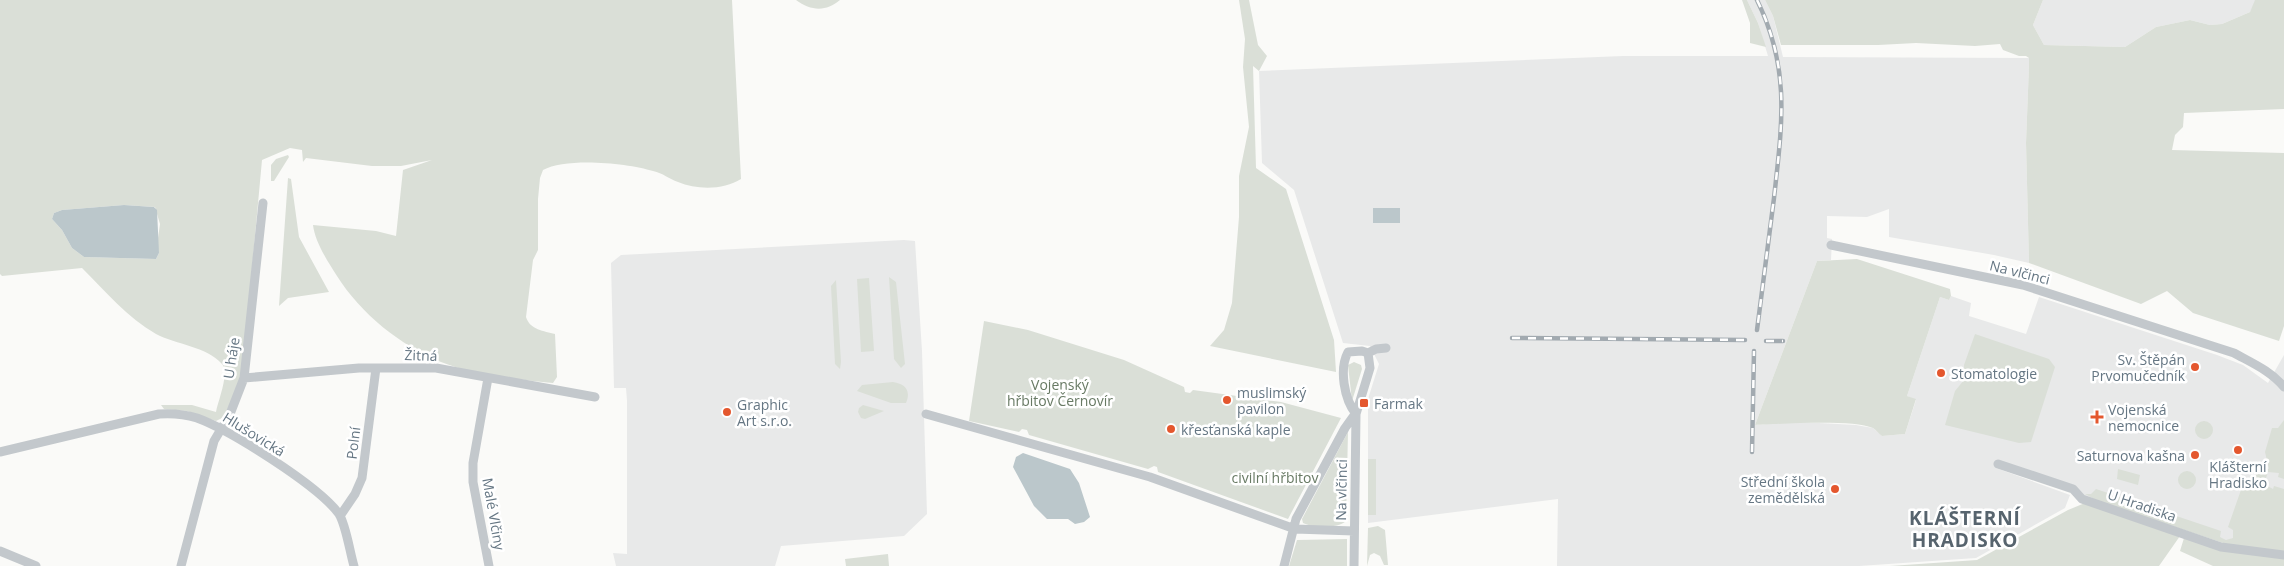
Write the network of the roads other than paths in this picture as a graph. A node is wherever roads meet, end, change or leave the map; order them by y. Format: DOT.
graph roads {
  1 [pos="263,203"];
  2 [pos="1831,245"];
  3 [pos="1386,348"];
  4 [pos="1368,353"];
  5 [pos="376,368"];
  6 [pos="244,378"];
  7 [pos="488,378"];
  8 [pos="2284,387"];
  9 [pos="595,397"];
  10 [pos="926,414"];
  11 [pos="1356,414"];
  12 [pos="220,428"];
  13 [pos="0,452"];
  14 [pos="1998,464"];
  15 [pos="340,516"];
  16 [pos="1295,529"];
  17 [pos="1354,531"];
  18 [pos="0,551"];
  19 [pos="2284,555"];
  20 [pos="36,566"];
  21 [pos="181,566"];
  22 [pos="354,566"];
  23 [pos="489,566"];
  24 [pos="1284,566"];
  25 [pos="1354,566"];
  1 -- 6 [label="street, U háje"];
  2 -- 8 [label="street, Na vlčinci"];
  3 -- 4 [label="street"];
  4 -- 11 [label="street, Na vlčinci"];
  4 -- 11 [label="street, Na vlčinci"];
  5 -- 6 [label="street, Žitná"];
  5 -- 7 [label="street, Žitná"];
  5 -- 15 [label="street, Polní"];
  6 -- 12 [label="street, U háje"];
  7 -- 9 [label="street, Žitná"];
  7 -- 23 [label="street, Malé Vlčiny"];
  10 -- 16 [label="street"];
  11 -- 16 [label="street"];
  11 -- 17 [label="street, Na vlčinci"];
  12 -- 13 [label="street, Hlušovická"];
  12 -- 15 [label="street, Hlušovická"];
  12 -- 21 [label="street, U háje"];
  14 -- 19 [label="street, U Hradiska"];
  15 -- 22 [label="street, Hlušovická"];
  16 -- 17 [label="street"];
  16 -- 24 [label="street"];
  17 -- 25 [label="street, Na vlčinci"];
  18 -- 20 [label="street"];
}
